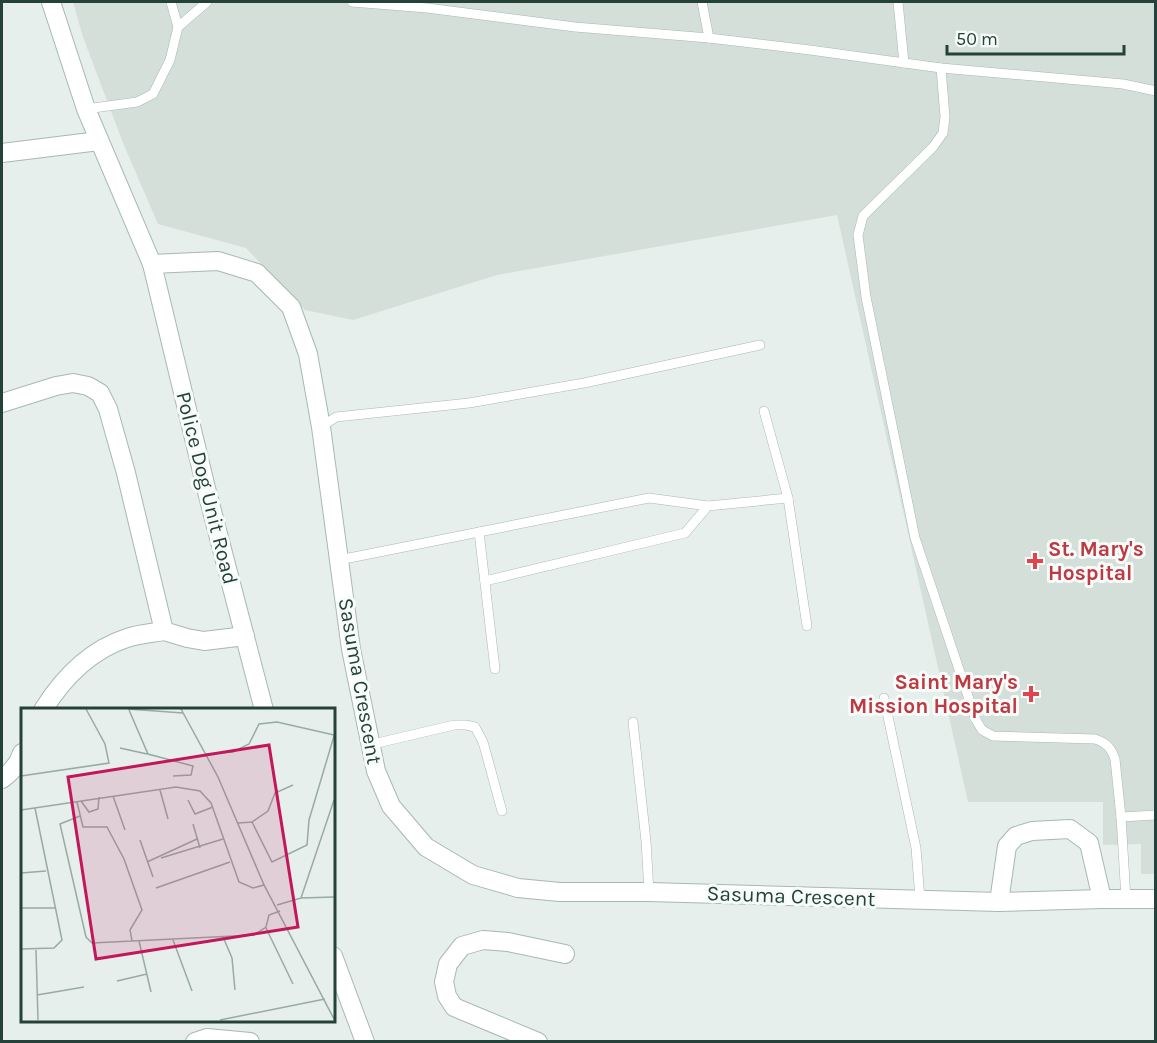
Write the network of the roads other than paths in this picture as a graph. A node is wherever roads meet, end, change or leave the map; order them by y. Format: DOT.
graph roads {
  1 [pos="51,2"];
  2 [pos="171,2"];
  3 [pos="207,2"];
  4 [pos="352,2"];
  5 [pos="702,2"];
  6 [pos="898,2"];
  7 [pos="426,5"];
  8 [pos="178,27"];
  9 [pos="709,38"];
  10 [pos="904,63"];
  11 [pos="941,68"];
  12 [pos="1155,91"];
  13 [pos="86,109"];
  14 [pos="99,141"];
  15 [pos="2,153"];
  16 [pos="152,264"];
  17 [pos="760,345"];
  18 [pos="2,403"];
  19 [pos="764,411"];
  20 [pos="321,427"];
  21 [pos="788,498"];
  22 [pos="708,506"];
  23 [pos="479,532"];
  24 [pos="339,560"];
  25 [pos="485,581"];
  26 [pos="807,626"];
  27 [pos="164,631"];
  28 [pos="244,636"];
  29 [pos="495,669"];
  30 [pos="884,698"];
  31 [pos="44,708"];
  32 [pos="263,708"];
  33 [pos="633,722"];
  34 [pos="369,745"];
  35 [pos="21,756"];
  36 [pos="2,778"];
  37 [pos="502,812"];
  38 [pos="1155,815"];
  39 [pos="1121,817"];
  40 [pos="649,892"];
  41 [pos="1102,899"];
  42 [pos="1126,899"];
  43 [pos="1155,899"];
  44 [pos="920,900"];
  45 [pos="999,902"];
  46 [pos="565,954"];
  47 [pos="334,959"];
  48 [pos="195,1041"];
  49 [pos="250,1041"];
  50 [pos="365,1041"];
  51 [pos="538,1041"];
  1 -- 13 [label="street"];
  2 -- 8 [label="lane"];
  3 -- 8 [label="lane"];
  4 -- 7 [label="lane"];
  5 -- 9 [label="lane"];
  6 -- 10 [label="lane"];
  7 -- 9 [label="lane"];
  8 -- 13 [label="lane"];
  9 -- 10 [label="lane"];
  10 -- 11 [label="lane"];
  11 -- 12 [label="lane"];
  11 -- 39 [label="lane"];
  13 -- 14 [label="street"];
  14 -- 15 [label="street"];
  14 -- 16 [label="street"];
  16 -- 20 [label="street, Sasuma Crescent"];
  16 -- 28 [label="street, Police Dog Unit Road"];
  17 -- 20 [label="lane"];
  18 -- 27 [label="street"];
  19 -- 21 [label="lane"];
  20 -- 24 [label="street, Sasuma Crescent"];
  21 -- 22 [label="lane"];
  21 -- 26 [label="lane"];
  22 -- 23 [label="lane"];
  22 -- 25 [label="lane"];
  23 -- 24 [label="lane"];
  23 -- 25 [label="lane"];
  24 -- 34 [label="street, Sasuma Crescent"];
  25 -- 29 [label="lane"];
  27 -- 28 [label="street"];
  27 -- 31 [label="street"];
  28 -- 32 [label="street, Police Dog Unit Road"];
  30 -- 44 [label="lane"];
  33 -- 40 [label="lane"];
  34 -- 37 [label="lane"];
  34 -- 40 [label="street, Sasuma Crescent"];
  35 -- 36 [label="street"];
  38 -- 39 [label="lane"];
  39 -- 42 [label="lane"];
  40 -- 44 [label="street, Sasuma Crescent"];
  41 -- 42 [label="street, Sasuma Crescent"];
  41 -- 45 [label="street, Sasuma Crescent"];
  41 -- 45 [label="street"];
  42 -- 43 [label="street, Sasuma Crescent"];
  44 -- 45 [label="street, Sasuma Crescent"];
  46 -- 51 [label="street"];
  47 -- 50 [label="street"];
  48 -- 49 [label="street"];
}
